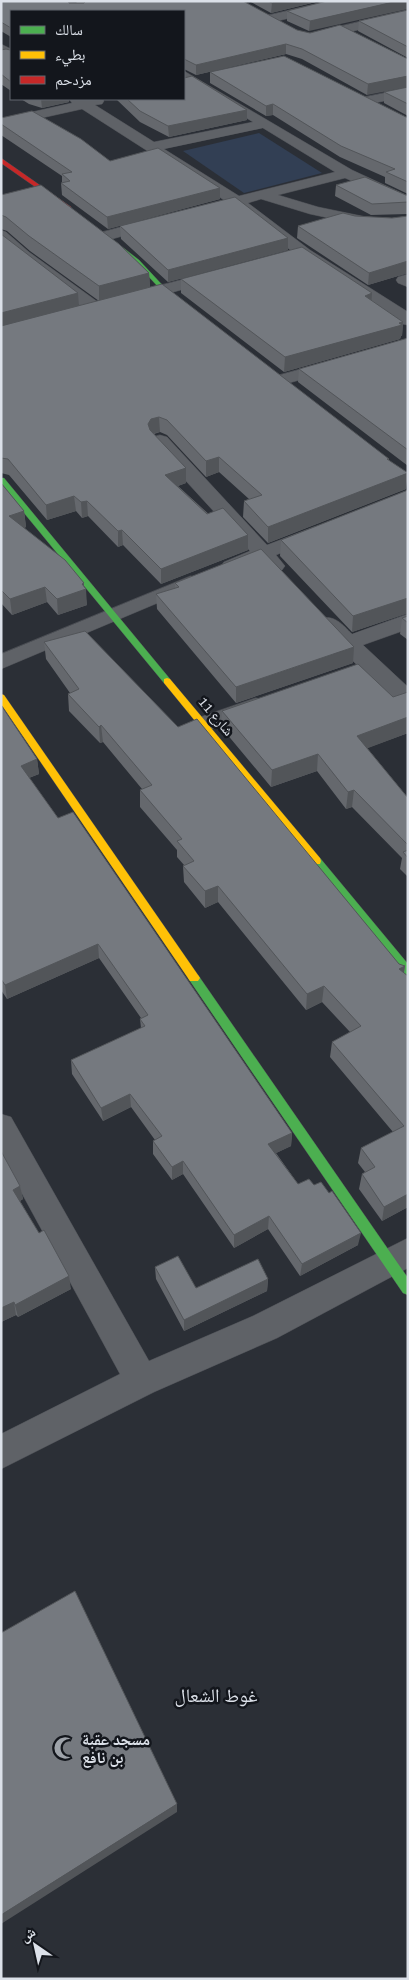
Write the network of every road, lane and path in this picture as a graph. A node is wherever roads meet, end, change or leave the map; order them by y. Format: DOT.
graph roads {
  1 [pos="346,1"];
  2 [pos="408,14"];
  3 [pos="285,27"];
  4 [pos="343,30"];
  5 [pos="301,35"];
  6 [pos="359,38"];
  7 [pos="212,77"];
  8 [pos="187,80"];
  9 [pos="408,92"];
  10 [pos="94,100"];
  11 [pos="80,101"];
  12 [pos="382,111"];
  13 [pos="1,123"];
  14 [pos="264,124"];
  15 [pos="152,147"];
  16 [pos="1,160"];
  17 [pos="347,173"];
  18 [pos="263,195"];
  19 [pos="237,201"];
  20 [pos="408,202"];
  21 [pos="209,209"];
  22 [pos="77,215"];
  23 [pos="171,219"];
  24 [pos="382,224"];
  25 [pos="101,233"];
  26 [pos="1,235"];
  27 [pos="304,253"];
  28 [pos="285,258"];
  29 [pos="230,272"];
  30 [pos="164,290"];
  31 [pos="96,308"];
  32 [pos="77,314"];
  33 [pos="196,314"];
  34 [pos="408,320"];
  35 [pos="408,344"];
  36 [pos="282,380"];
  37 [pos="159,440"];
  38 [pos="1,480"];
  39 [pos="335,525"];
  40 [pos="263,554"];
  41 [pos="289,581"];
  42 [pos="315,609"];
  43 [pos="112,614"];
  44 [pos="408,622"];
  45 [pos="347,643"];
  46 [pos="1,662"];
  47 [pos="1,697"];
  48 [pos="278,698"];
  49 [pos="408,700"];
  50 [pos="202,724"];
  51 [pos="408,972"];
  52 [pos="1,1126"];
  53 [pos="399,1257"];
  54 [pos="408,1289"];
  55 [pos="142,1381"];
  56 [pos="1,1452"];
  1 -- 3 [label="street"];
  2 -- 4 [label="street"];
  4 -- 5 [label="street"];
  4 -- 6 [label="street"];
  7 -- 8 [label="street"];
  8 -- 14 [label="street"];
  9 -- 12 [label="street"];
  10 -- 11 [label="street"];
  11 -- 13 [label="street"];
  11 -- 15 [label="street"];
  14 -- 15 [label="street"];
  14 -- 17 [label="street"];
  15 -- 19 [label="street"];
  16 -- 22 [label="street"];
  17 -- 18 [label="street"];
  17 -- 20 [label="street"];
  18 -- 19 [label="street"];
  18 -- 24 [label="street"];
  19 -- 21 [label="street"];
  19 -- 27 [label="street"];
  23 -- 25 [label="street"];
  25 -- 30 [label="street"];
  26 -- 31 [label="street"];
  27 -- 28 [label="street"];
  27 -- 34 [label="street"];
  29 -- 30 [label="street"];
  30 -- 31 [label="street"];
  30 -- 33 [label="street"];
  31 -- 32 [label="street"];
  35 -- 36 [label="street"];
  37 -- 40 [label="street"];
  38 -- 43 [label="street, شارع 11"];
  39 -- 40 [label="street"];
  40 -- 41 [label="street"];
  40 -- 43 [label="street"];
  42 -- 45 [label="street"];
  43 -- 46 [label="street"];
  43 -- 50 [label="street, شارع 11"];
  44 -- 45 [label="street"];
  45 -- 49 [label="street"];
  47 -- 53 [label="street"];
  48 -- 50 [label="street"];
  50 -- 51 [label="street, شارع 11"];
  52 -- 55 [label="street"];
  53 -- 54 [label="street"];
  53 -- 55 [label="street"];
  55 -- 56 [label="street"];
}
